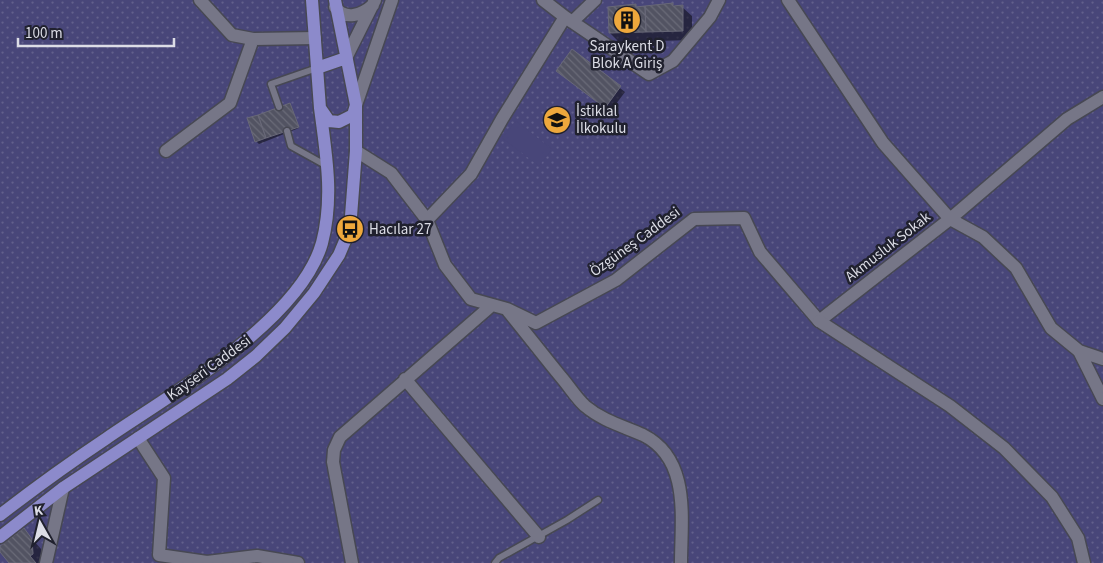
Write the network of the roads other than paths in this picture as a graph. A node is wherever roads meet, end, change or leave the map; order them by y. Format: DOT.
graph roads {
  1 [pos="200,0"];
  2 [pos="312,0"];
  3 [pos="392,0"];
  4 [pos="543,0"];
  5 [pos="595,0"];
  6 [pos="719,0"];
  7 [pos="788,0"];
  8 [pos="375,2"];
  9 [pos="335,3"];
  10 [pos="569,19"];
  11 [pos="315,38"];
  12 [pos="252,39"];
  13 [pos="346,58"];
  14 [pos="317,68"];
  15 [pos="1103,97"];
  16 [pos="356,102"];
  17 [pos="319,106"];
  18 [pos="279,107"];
  19 [pos="287,131"];
  20 [pos="166,151"];
  21 [pos="356,151"];
  22 [pos="328,167"];
  23 [pos="950,219"];
  24 [pos="427,220"];
  25 [pos="492,305"];
  26 [pos="507,309"];
  27 [pos="819,321"];
  28 [pos="1079,351"];
  29 [pos="1103,359"];
  30 [pos="405,380"];
  31 [pos="1103,399"];
  32 [pos="138,438"];
  33 [pos="63,488"];
  34 [pos="598,500"];
  35 [pos="0,515"];
  36 [pos="0,537"];
  37 [pos="539,537"];
  38 [pos="46,563"];
  39 [pos="298,563"];
  40 [pos="352,563"];
  41 [pos="494,563"];
  42 [pos="681,563"];
  43 [pos="1084,563"];
  1 -- 12 [label="street"];
  2 -- 11 [label="main road, Kayseri Caddesi"];
  3 -- 16 [label="street"];
  4 -- 10 [label="street"];
  5 -- 10 [label="street"];
  6 -- 10 [label="street"];
  7 -- 23 [label="street"];
  8 -- 9 [label="street"];
  8 -- 13 [label="street"];
  9 -- 13 [label="main road, Kayseri Caddesi"];
  10 -- 24 [label="street"];
  11 -- 12 [label="street"];
  11 -- 14 [label="main road, Kayseri Caddesi"];
  12 -- 20 [label="street"];
  13 -- 14 [label="main road"];
  13 -- 16 [label="main road, Kayseri Caddesi"];
  14 -- 17 [label="main road, Kayseri Caddesi"];
  14 -- 18 [label="lane"];
  15 -- 23 [label="street"];
  16 -- 17 [label="main road"];
  16 -- 21 [label="main road, Kayseri Caddesi"];
  17 -- 22 [label="main road, Kayseri Caddesi"];
  19 -- 22 [label="lane"];
  21 -- 24 [label="street, Özgüneş Caddesi"];
  21 -- 32 [label="main road, Kayseri Caddesi"];
  22 -- 35 [label="main road, Kayseri Caddesi"];
  23 -- 27 [label="street, Akmusluk Sokak"];
  23 -- 28 [label="street, Akmusluk Sokak"];
  24 -- 25 [label="street, Özgüneş Caddesi"];
  25 -- 26 [label="street, Özgüneş Caddesi"];
  25 -- 30 [label="street"];
  26 -- 27 [label="street, Özgüneş Caddesi"];
  26 -- 42 [label="street"];
  27 -- 43 [label="street"];
  28 -- 29 [label="street, Akmusluk Sokak"];
  28 -- 31 [label="street"];
  30 -- 37 [label="street"];
  30 -- 40 [label="street"];
  32 -- 33 [label="main road, Kayseri Caddesi"];
  32 -- 39 [label="street"];
  33 -- 36 [label="main road, Kayseri Caddesi"];
  33 -- 38 [label="street"];
  34 -- 37 [label="lane"];
  37 -- 41 [label="lane"];
}
